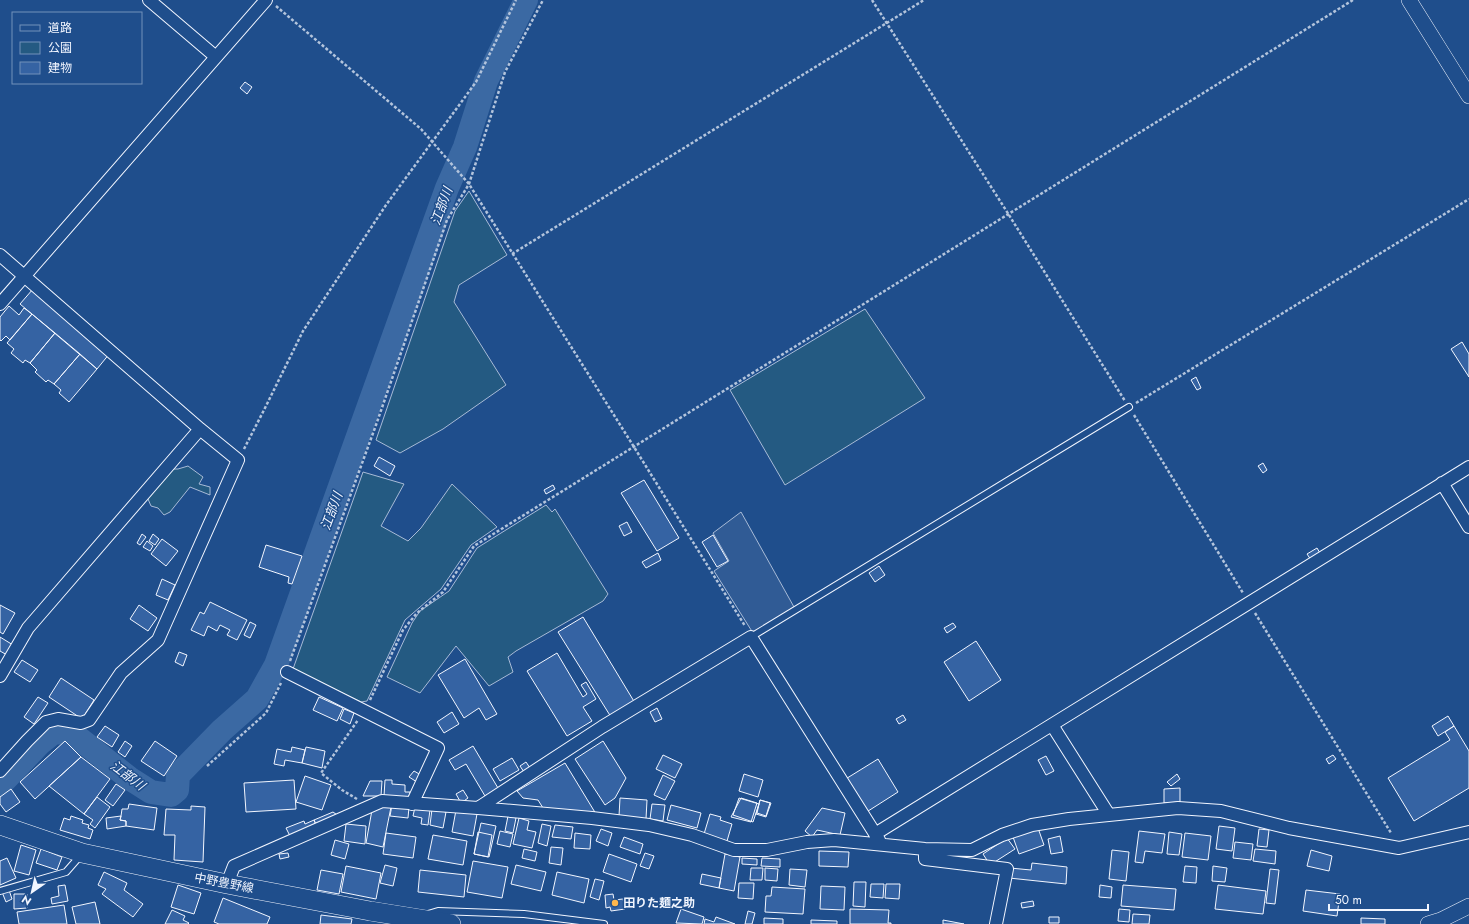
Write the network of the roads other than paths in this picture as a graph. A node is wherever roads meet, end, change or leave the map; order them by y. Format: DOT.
graph roads {
  1 [pos="149,0"];
  2 [pos="1409,0"];
  3 [pos="271,3"];
  4 [pos="216,57"];
  5 [pos="1469,96"];
  6 [pos="0,255"];
  7 [pos="25,277"];
  8 [pos="0,304"];
  9 [pos="1129,407"];
  10 [pos="200,429"];
  11 [pos="1469,467"];
  12 [pos="1442,483"];
  13 [pos="1469,527"];
  14 [pos="751,637"];
  15 [pos="287,672"];
  16 [pos="0,676"];
  17 [pos="1052,725"];
  18 [pos="0,771"];
  19 [pos="412,804"];
  20 [pos="478,808"];
  21 [pos="1109,815"];
  22 [pos="0,825"];
  23 [pos="1469,832"];
  24 [pos="875,834"];
  25 [pos="882,844"];
  26 [pos="925,849"];
  27 [pos="82,853"];
  28 [pos="227,884"];
  29 [pos="0,891"];
  30 [pos="1469,906"];
  31 [pos="417,918"];
  32 [pos="451,924"];
  33 [pos="604,924"];
  34 [pos="996,924"];
  35 [pos="1428,924"];
  1 -- 4 [label="street"];
  2 -- 5 [label="street"];
  3 -- 4 [label="street"];
  4 -- 7 [label="street"];
  6 -- 7 [label="street"];
  7 -- 8 [label="street"];
  7 -- 10 [label="street"];
  9 -- 14 [label="lane"];
  10 -- 16 [label="street"];
  10 -- 18 [label="street"];
  11 -- 12 [label="street"];
  12 -- 13 [label="street"];
  12 -- 17 [label="street"];
  14 -- 20 [label="street"];
  14 -- 24 [label="street"];
  15 -- 19 [label="street"];
  17 -- 21 [label="street"];
  17 -- 24 [label="street"];
  19 -- 20 [label="street"];
  19 -- 28 [label="street"];
  20 -- 25 [label="street"];
  21 -- 23 [label="street"];
  21 -- 26 [label="street"];
  22 -- 27 [label="main road, 中野豊野線"];
  24 -- 25 [label="street"];
  25 -- 26 [label="street"];
  26 -- 34 [label="street"];
  27 -- 28 [label="main road, 中野豊野線"];
  27 -- 29 [label="lane"];
  28 -- 31 [label="main road, 中野豊野線"];
  30 -- 35 [label="street"];
  31 -- 32 [label="main road, 中野豊野線"];
  31 -- 33 [label="lane"];
}
